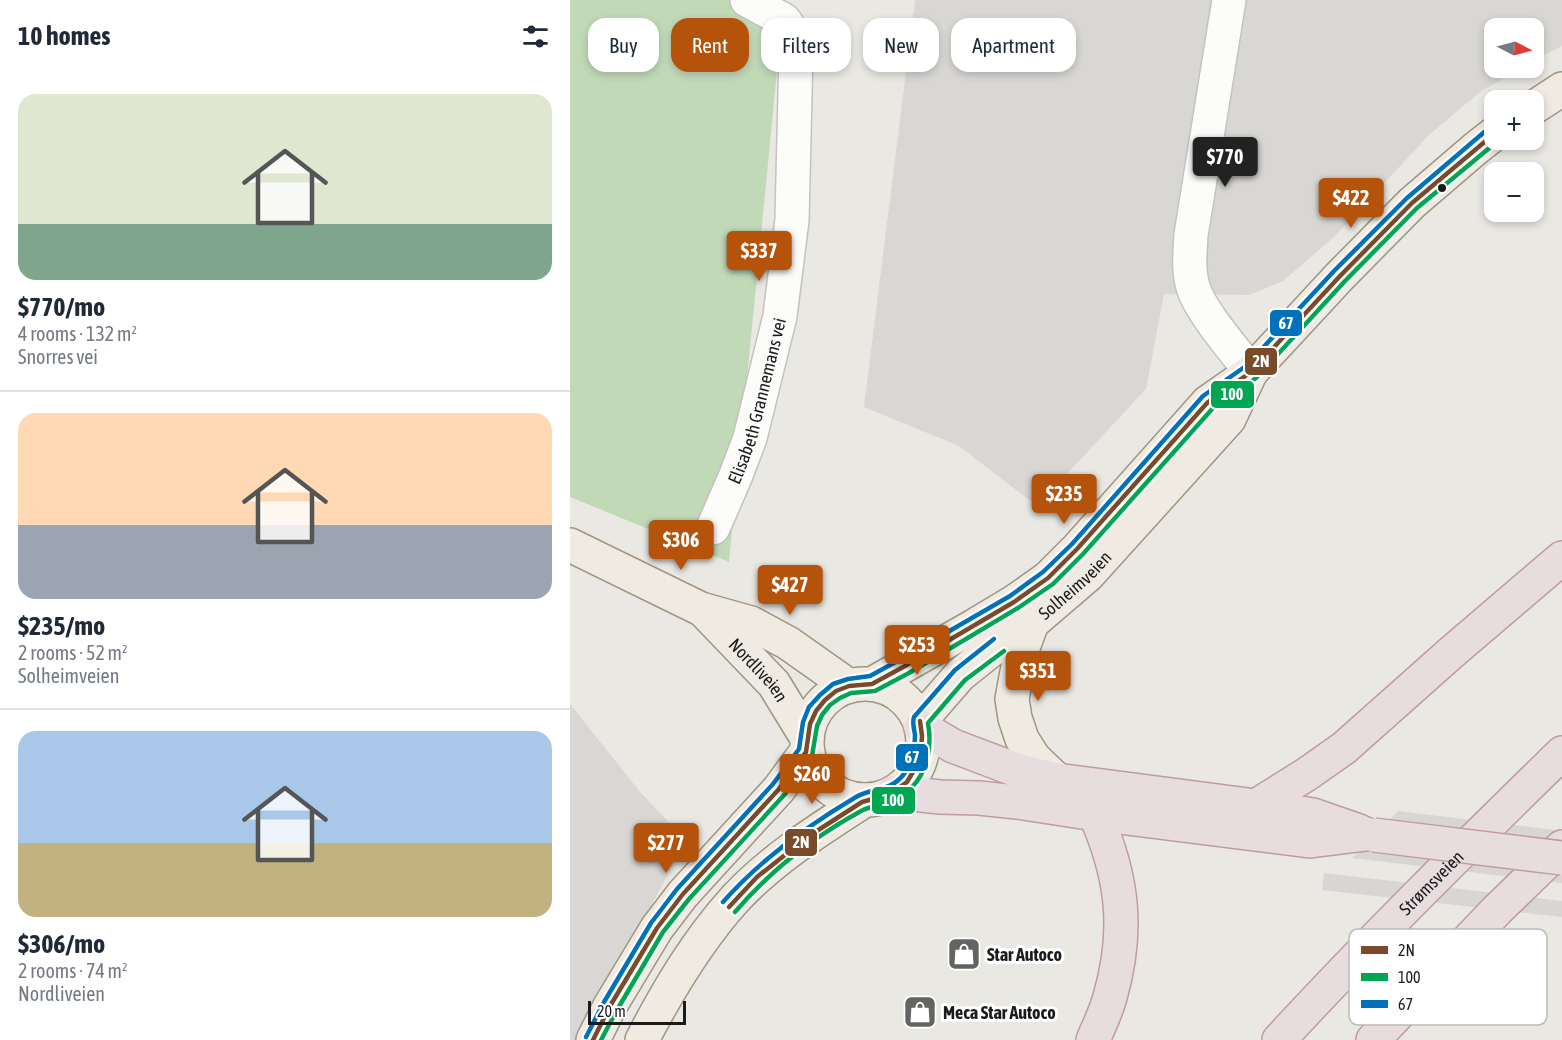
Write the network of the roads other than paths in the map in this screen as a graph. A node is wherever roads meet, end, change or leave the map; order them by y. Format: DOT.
graph roads {
  1 [pos="747,0"];
  2 [pos="1229,0"];
  3 [pos="790,10"];
  4 [pos="1562,89"];
  5 [pos="1544,101"];
  6 [pos="1484,142"];
  7 [pos="1251,372"];
  8 [pos="712,528"];
  9 [pos="570,545"];
  10 [pos="1562,558"];
  11 [pos="701,609"];
  12 [pos="1032,623"];
  13 [pos="861,685"];
  14 [pos="920,724"];
  15 [pos="807,745"];
  16 [pos="1562,753"];
  17 [pos="1057,780"];
  18 [pos="880,796"];
  19 [pos="1256,806"];
  20 [pos="1095,814"];
  21 [pos="1370,834"];
  22 [pos="1562,847"];
  23 [pos="1562,858"];
  24 [pos="1384,929"];
  25 [pos="1479,929"];
  26 [pos="1349,965"];
  27 [pos="1386,1025"];
  28 [pos="593,1040"];
  29 [pos="642,1040"];
  30 [pos="1093,1040"];
  31 [pos="1279,1040"];
  32 [pos="1372,1040"];
  1 -- 3 [label="street, Elisabeth Grannemans vei"];
  2 -- 7 [label="street"];
  3 -- 8 [label="street, Elisabeth Grannemans vei"];
  4 -- 5 [label="main road"];
  6 -- 7 [label="main road, Solheimveien"];
  7 -- 12 [label="main road, Solheimveien"];
  7 -- 13 [label="main road, Solheimveien"];
  9 -- 11 [label="main road, Nordliveien"];
  10 -- 19 [label="highway"];
  11 -- 13 [label="main road, Nordliveien"];
  11 -- 15 [label="main road, Nordliveien"];
  12 -- 14 [label="main road, Solheimveien"];
  12 -- 17 [label="main road"];
  13 -- 14 [label="main road, Nordliveien"];
  13 -- 15 [label="main road"];
  14 -- 17 [label="highway"];
  14 -- 18 [label="main road"];
  15 -- 18 [label="main road, Nordliveien"];
  15 -- 28 [label="main road"];
  16 -- 24 [label="highway, Strømsveien"];
  17 -- 19 [label="highway"];
  18 -- 20 [label="highway"];
  18 -- 29 [label="main road"];
  19 -- 21 [label="highway"];
  20 -- 21 [label="highway"];
  20 -- 30 [label="highway"];
  21 -- 23 [label="highway, bridge"];
  22 -- 25 [label="highway"];
  26 -- 31 [label="highway, Strømsveien"];
  27 -- 32 [label="highway"];
}
